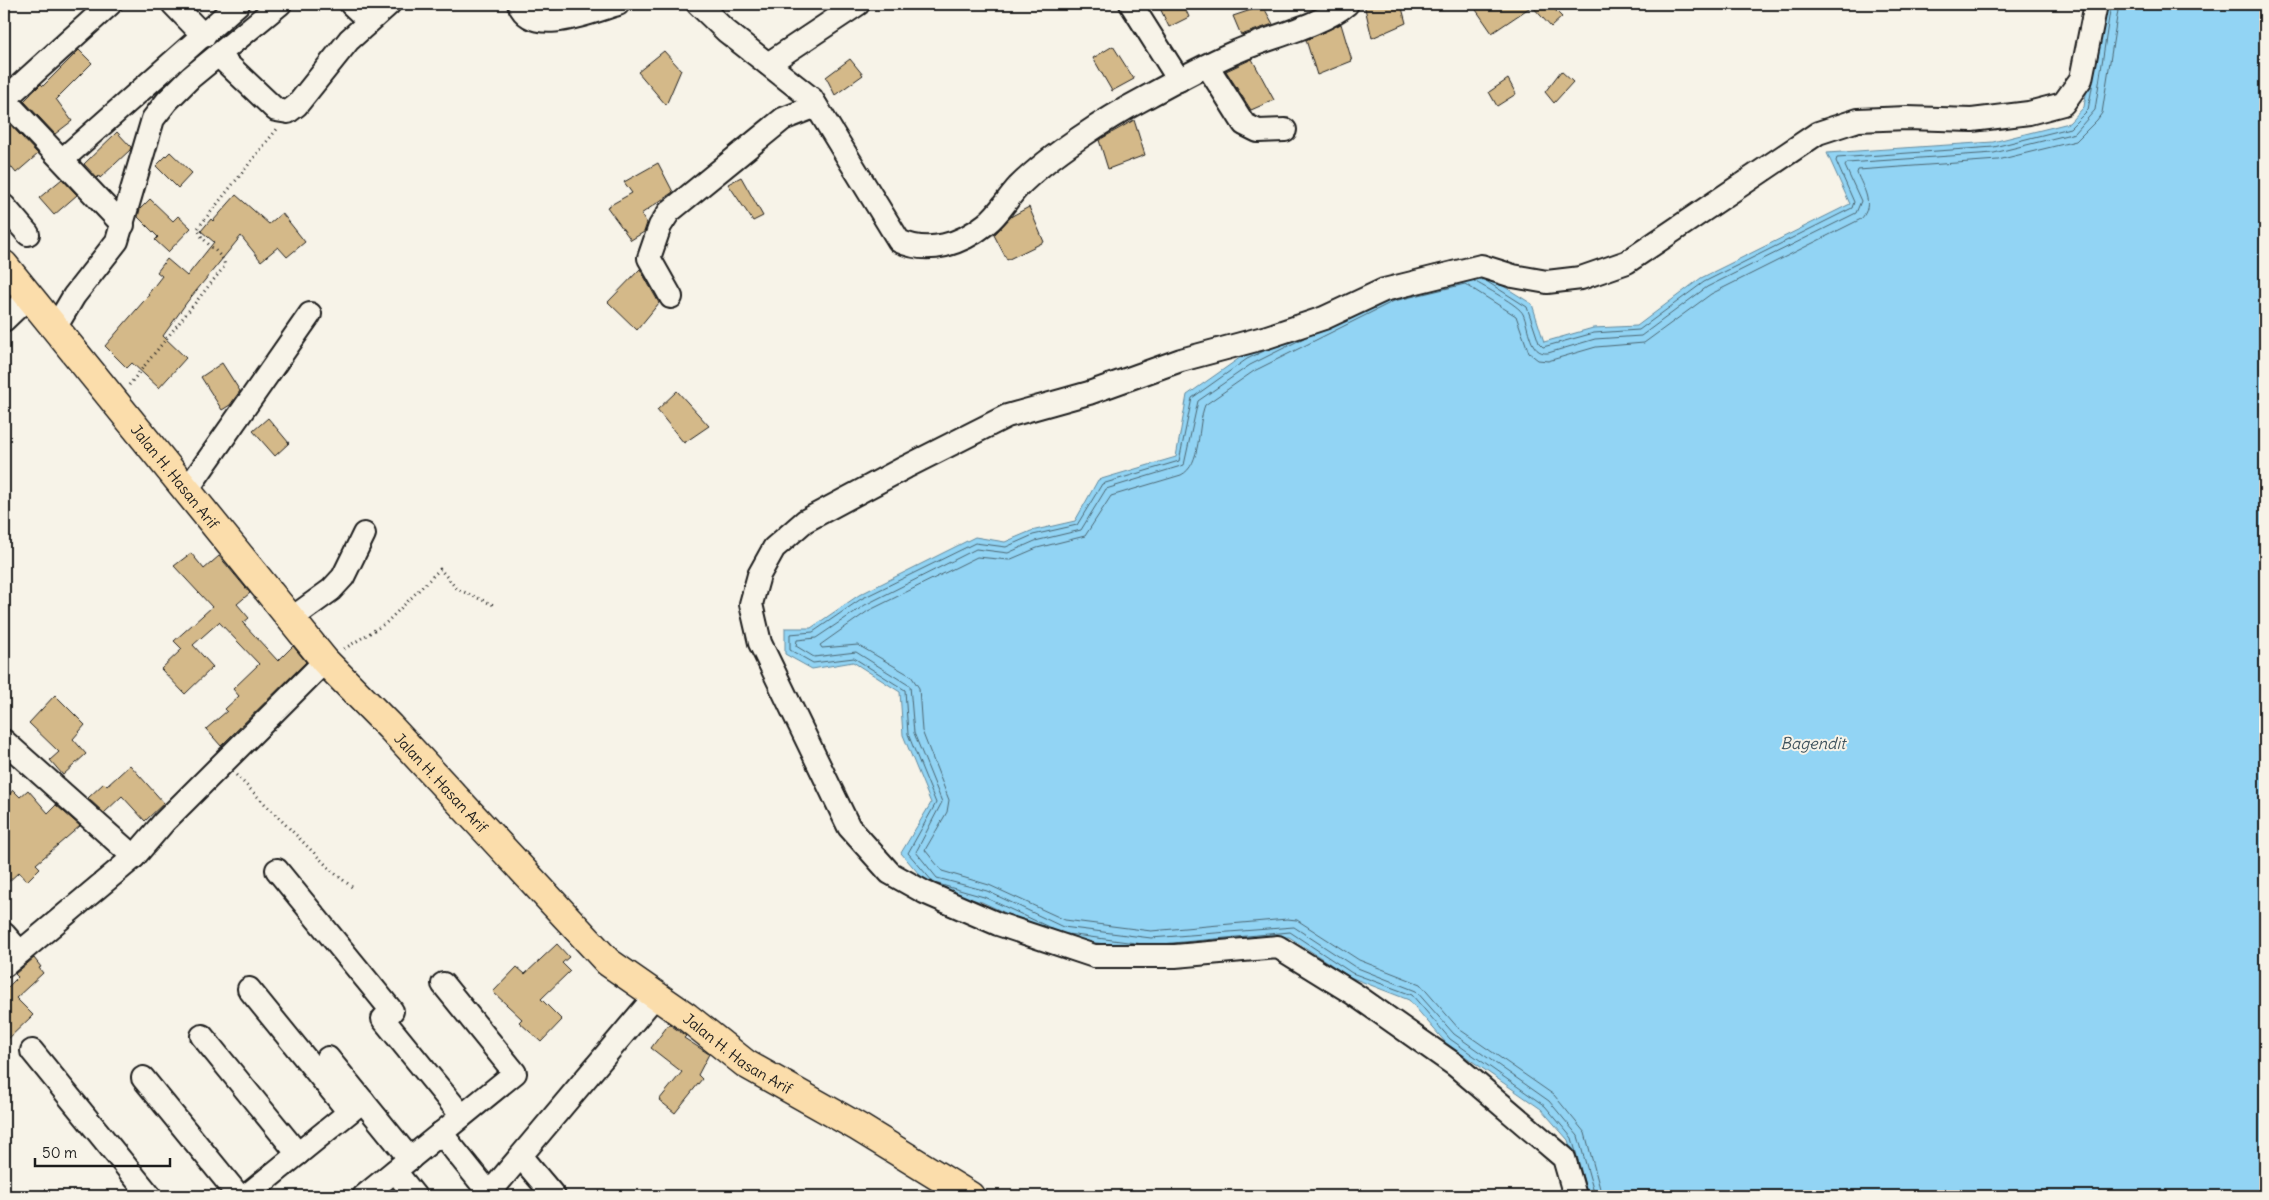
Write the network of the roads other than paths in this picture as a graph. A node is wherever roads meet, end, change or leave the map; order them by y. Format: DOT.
graph roads {
  1 [pos="110,4"];
  2 [pos="173,4"];
  3 [pos="238,4"];
  4 [pos="280,4"];
  5 [pos="351,4"];
  6 [pos="389,4"];
  7 [pos="519,4"];
  8 [pos="618,4"];
  9 [pos="698,4"];
  10 [pos="858,4"];
  11 [pos="1131,4"];
  12 [pos="1348,4"];
  13 [pos="2096,4"];
  14 [pos="369,21"];
  15 [pos="204,36"];
  16 [pos="218,54"];
  17 [pos="768,64"];
  18 [pos="1208,66"];
  19 [pos="1179,80"];
  20 [pos="4,100"];
  21 [pos="816,106"];
  22 [pos="1285,130"];
  23 [pos="62,160"];
  24 [pos="4,206"];
  25 [pos="123,225"];
  26 [pos="28,234"];
  27 [pos="4,265"];
  28 [pos="29,296"];
  29 [pos="671,297"];
  30 [pos="310,314"];
  31 [pos="4,320"];
  32 [pos="55,328"];
  33 [pos="187,490"];
  34 [pos="364,534"];
  35 [pos="291,619"];
  36 [pos="325,661"];
  37 [pos="4,741"];
  38 [pos="134,858"];
  39 [pos="277,870"];
  40 [pos="4,934"];
  41 [pos="12,959"];
  42 [pos="443,984"];
  43 [pos="249,988"];
  44 [pos="656,995"];
  45 [pos="202,1036"];
  46 [pos="32,1050"];
  47 [pos="328,1058"];
  48 [pos="143,1078"];
  49 [pos="356,1107"];
  50 [pos="462,1116"];
  51 [pos="441,1134"];
  52 [pos="298,1154"];
  53 [pos="521,1157"];
  54 [pos="402,1165"];
  55 [pos="489,1195"];
  56 [pos="150,1196"];
  57 [pos="239,1196"];
  58 [pos="246,1196"];
  59 [pos="364,1196"];
  60 [pos="415,1196"];
  61 [pos="554,1196"];
  62 [pos="970,1196"];
  63 [pos="1574,1196"];
  1 -- 20 [label="street"];
  2 -- 15 [label="street"];
  3 -- 15 [label="street"];
  4 -- 16 [label="street"];
  5 -- 14 [label="street"];
  6 -- 14 [label="street"];
  7 -- 8 [label="street"];
  9 -- 17 [label="street"];
  10 -- 17 [label="street"];
  11 -- 19 [label="street"];
  12 -- 18 [label="street"];
  13 -- 63 [label="street"];
  14 -- 16 [label="street"];
  15 -- 23 [label="street"];
  16 -- 25 [label="street"];
  17 -- 21 [label="street"];
  18 -- 19 [label="street"];
  18 -- 22 [label="street"];
  19 -- 21 [label="street"];
  20 -- 23 [label="street"];
  21 -- 29 [label="street"];
  23 -- 25 [label="street"];
  24 -- 26 [label="street"];
  25 -- 32 [label="street"];
  27 -- 28 [label="main road, Jalan H. Hasan Arif"];
  28 -- 31 [label="street"];
  28 -- 32 [label="main road, Jalan H. Hasan Arif"];
  30 -- 33 [label="street"];
  32 -- 33 [label="main road, Jalan H. Hasan Arif"];
  33 -- 35 [label="main road, Jalan H. Hasan Arif"];
  34 -- 35 [label="street"];
  35 -- 36 [label="main road, Jalan H. Hasan Arif"];
  36 -- 38 [label="street"];
  36 -- 44 [label="main road, Jalan H. Hasan Arif"];
  37 -- 38 [label="street"];
  38 -- 41 [label="street"];
  39 -- 50 [label="street"];
  40 -- 41 [label="street"];
  42 -- 50 [label="street"];
  43 -- 49 [label="street"];
  44 -- 53 [label="street"];
  44 -- 62 [label="main road, Jalan H. Hasan Arif"];
  45 -- 52 [label="street"];
  46 -- 56 [label="street"];
  47 -- 49 [label="street"];
  48 -- 57 [label="street"];
  49 -- 52 [label="street"];
  49 -- 54 [label="street"];
  50 -- 51 [label="street"];
  51 -- 54 [label="street"];
  51 -- 55 [label="street"];
  52 -- 58 [label="street"];
  53 -- 55 [label="street"];
  53 -- 61 [label="street"];
  54 -- 59 [label="street"];
  54 -- 60 [label="street"];
}
